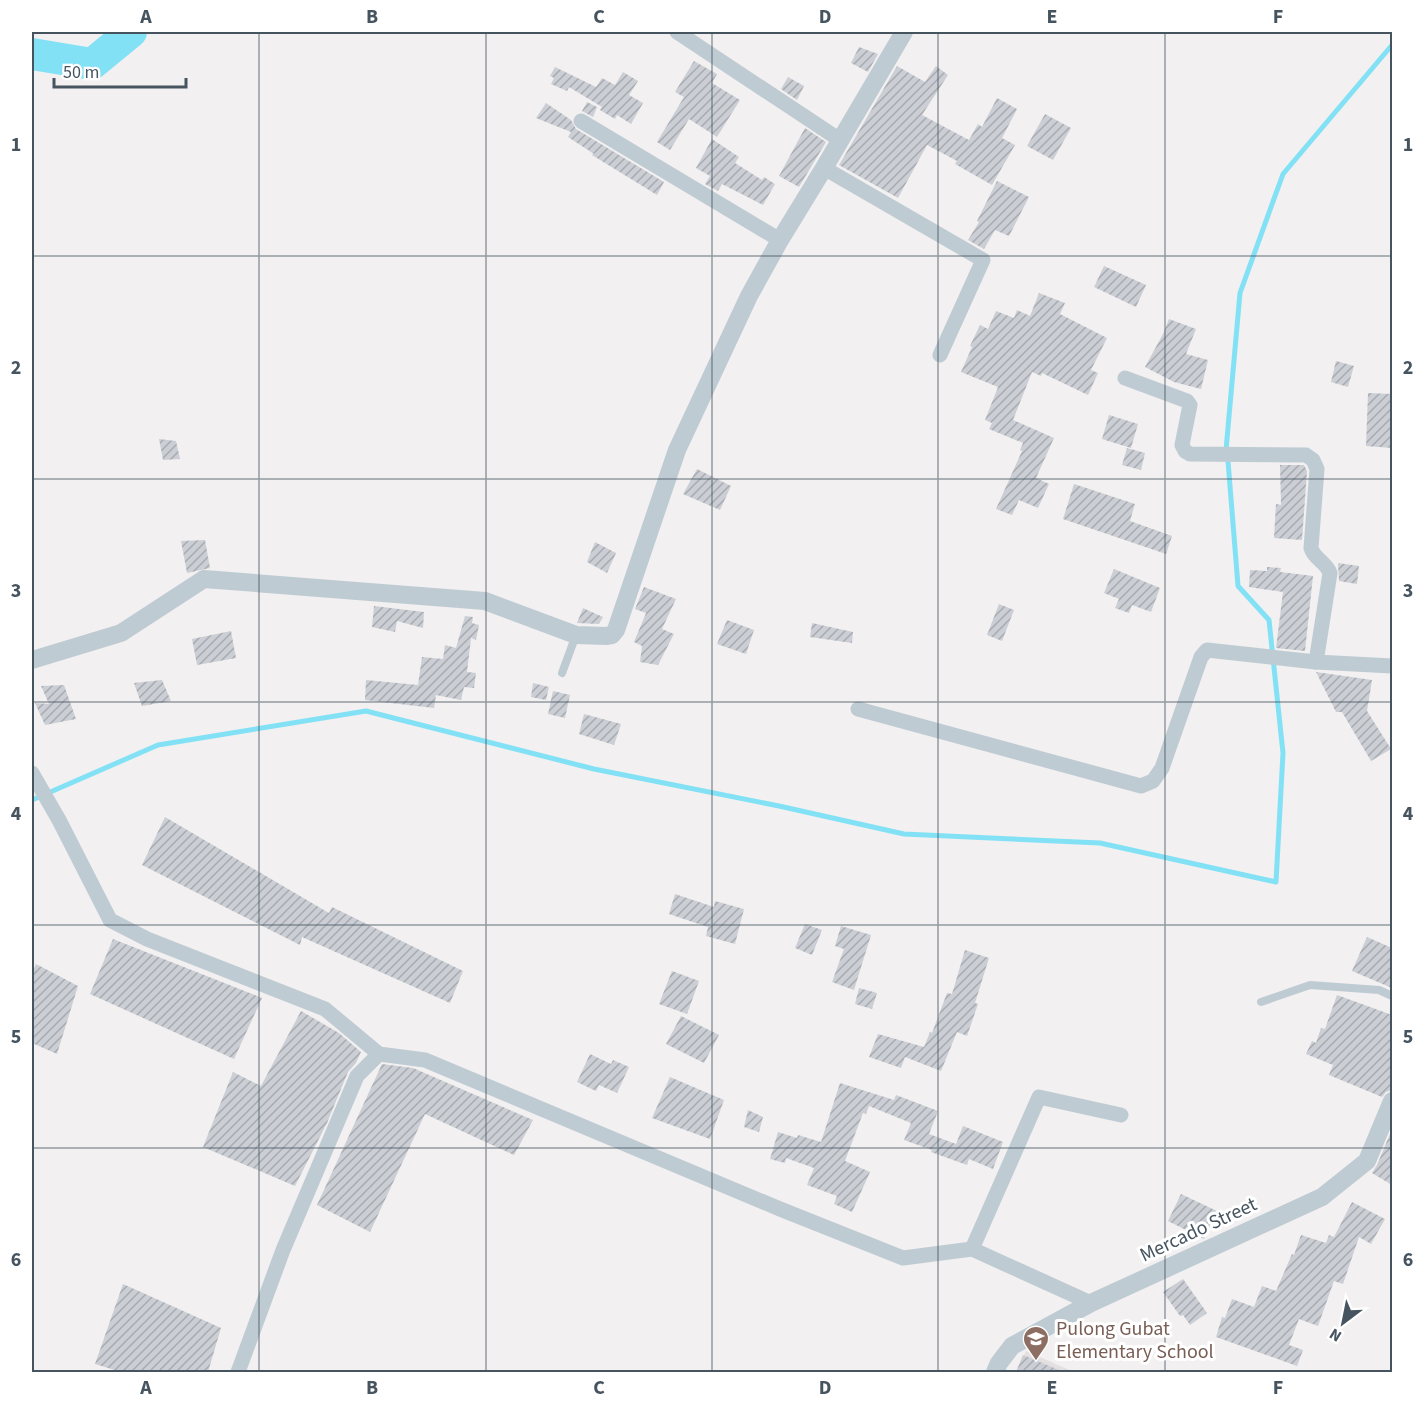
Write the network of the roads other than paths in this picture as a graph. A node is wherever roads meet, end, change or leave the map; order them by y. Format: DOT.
graph roads {
  1 [pos="677,32"];
  2 [pos="904,32"];
  3 [pos="581,121"];
  4 [pos="840,140"];
  5 [pos="825,168"];
  6 [pos="780,240"];
  7 [pos="940,355"];
  8 [pos="1125,378"];
  9 [pos="576,635"];
  10 [pos="32,660"];
  11 [pos="1316,662"];
  12 [pos="1392,666"];
  13 [pos="562,673"];
  14 [pos="858,709"];
  15 [pos="32,774"];
  16 [pos="1392,996"];
  17 [pos="1261,1002"];
  18 [pos="379,1054"];
  19 [pos="1392,1101"];
  20 [pos="1121,1115"];
  21 [pos="972,1249"];
  22 [pos="1091,1303"];
  23 [pos="238,1372"];
  24 [pos="995,1372"];
  1 -- 4 [label="street"];
  2 -- 4 [label="street"];
  3 -- 6 [label="street"];
  4 -- 5 [label="street"];
  5 -- 6 [label="street"];
  5 -- 7 [label="street"];
  6 -- 9 [label="street"];
  8 -- 11 [label="street"];
  9 -- 10 [label="street"];
  9 -- 13 [label="lane"];
  11 -- 12 [label="street"];
  11 -- 14 [label="street"];
  15 -- 18 [label="street"];
  16 -- 17 [label="lane"];
  18 -- 21 [label="street"];
  18 -- 23 [label="street"];
  19 -- 22 [label="street, Mercado Street"];
  20 -- 21 [label="street"];
  21 -- 22 [label="street"];
  22 -- 24 [label="street, Mercado Street"];
}
